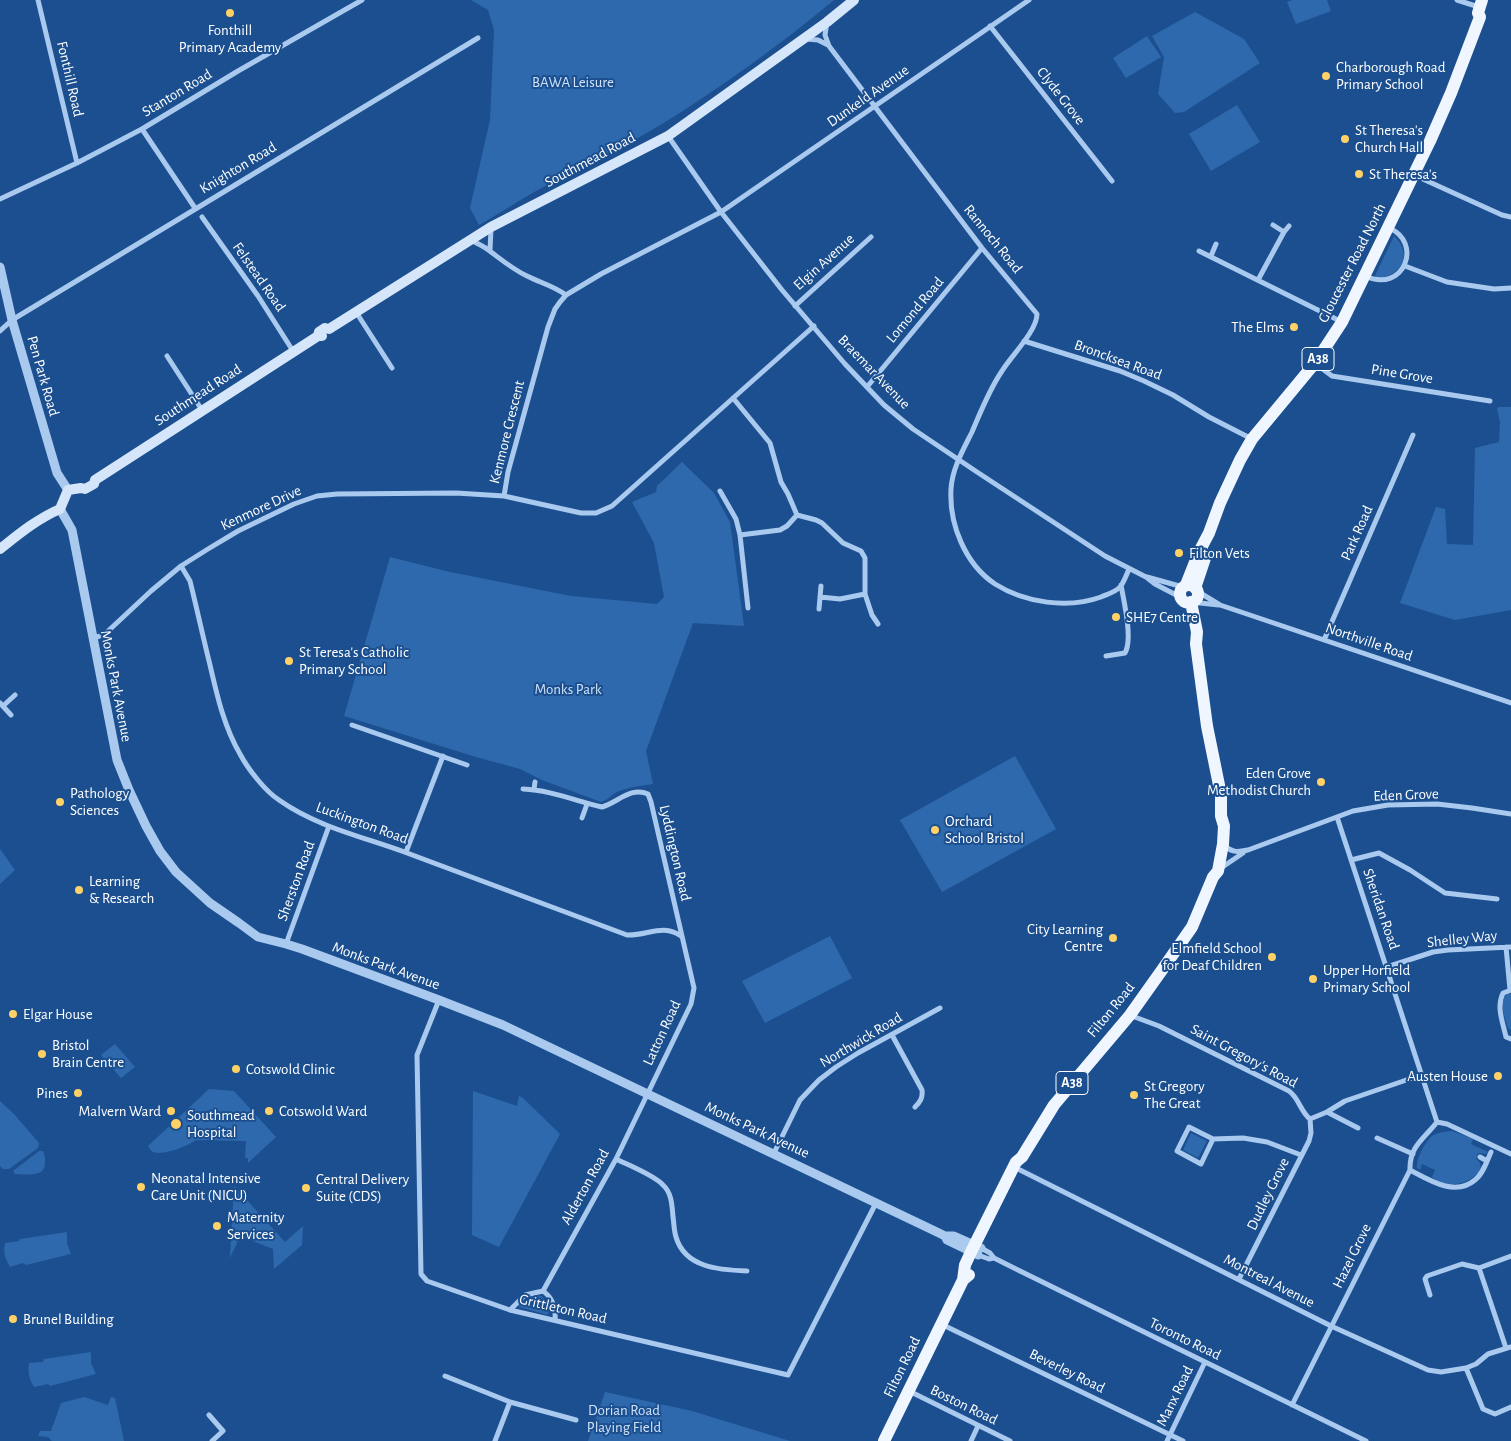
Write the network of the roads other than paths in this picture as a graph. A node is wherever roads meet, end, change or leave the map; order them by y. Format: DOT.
graph roads {
  1 [pos="38,0"];
  2 [pos="362,0"];
  3 [pos="854,0"];
  4 [pos="1028,0"];
  5 [pos="1457,0"];
  6 [pos="1483,6"];
  7 [pos="827,22"];
  8 [pos="990,26"];
  9 [pos="478,38"];
  10 [pos="803,39"];
  11 [pos="829,46"];
  12 [pos="875,106"];
  13 [pos="142,129"];
  14 [pos="668,136"];
  15 [pos="77,163"];
  16 [pos="1414,175"];
  17 [pos="1112,181"];
  18 [pos="0,198"];
  19 [pos="195,208"];
  20 [pos="721,212"];
  21 [pos="202,217"];
  22 [pos="1511,217"];
  23 [pos="1273,225"];
  24 [pos="1289,226"];
  25 [pos="491,227"];
  26 [pos="1389,228"];
  27 [pos="1284,232"];
  28 [pos="871,237"];
  29 [pos="471,240"];
  30 [pos="1216,244"];
  31 [pos="982,248"];
  32 [pos="490,250"];
  33 [pos="1199,251"];
  34 [pos="1211,256"];
  35 [pos="1405,266"];
  36 [pos="0,267"];
  37 [pos="1365,276"];
  38 [pos="1258,280"];
  39 [pos="1511,288"];
  40 [pos="566,295"];
  41 [pos="795,306"];
  42 [pos="356,312"];
  43 [pos="12,320"];
  44 [pos="1342,322"];
  45 [pos="814,326"];
  46 [pos="0,331"];
  47 [pos="1024,341"];
  48 [pos="294,351"];
  49 [pos="167,356"];
  50 [pos="1315,363"];
  51 [pos="392,368"];
  52 [pos="867,387"];
  53 [pos="733,398"];
  54 [pos="1490,401"];
  55 [pos="202,410"];
  56 [pos="1413,435"];
  57 [pos="1252,439"];
  58 [pos="959,460"];
  59 [pos="68,490"];
  60 [pos="720,491"];
  61 [pos="504,496"];
  62 [pos="60,509"];
  63 [pos="797,515"];
  64 [pos="740,535"];
  65 [pos="0,549"];
  66 [pos="181,566"];
  67 [pos="1129,569"];
  68 [pos="1146,577"];
  69 [pos="1121,585"];
  70 [pos="821,586"];
  71 [pos="865,594"];
  72 [pos="1189,594"];
  73 [pos="820,597"];
  74 [pos="1220,605"];
  75 [pos="748,608"];
  76 [pos="819,609"];
  77 [pos="878,624"];
  78 [pos="93,639"];
  79 [pos="1324,640"];
  80 [pos="1106,656"];
  81 [pos="15,695"];
  82 [pos="1511,703"];
  83 [pos="1,705"];
  84 [pos="11,716"];
  85 [pos="352,725"];
  86 [pos="443,756"];
  87 [pos="466,765"];
  88 [pos="535,782"];
  89 [pos="523,789"];
  90 [pos="534,789"];
  91 [pos="587,804"];
  92 [pos="1511,814"];
  93 [pos="1221,816"];
  94 [pos="1337,817"];
  95 [pos="582,818"];
  96 [pos="329,826"];
  97 [pos="1223,844"];
  98 [pos="1248,850"];
  99 [pos="406,852"];
  100 [pos="1351,860"];
  101 [pos="1215,874"];
  102 [pos="1497,899"];
  103 [pos="681,936"];
  104 [pos="286,944"];
  105 [pos="1509,947"];
  106 [pos="1387,967"];
  107 [pos="693,982"];
  108 [pos="1510,990"];
  109 [pos="439,1000"];
  110 [pos="940,1008"];
  111 [pos="1130,1015"];
  112 [pos="892,1035"];
  113 [pos="1511,1039"];
  114 [pos="1421,1075"];
  115 [pos="648,1094"];
  116 [pos="915,1107"];
  117 [pos="1327,1112"];
  118 [pos="1310,1118"];
  119 [pos="1437,1122"];
  120 [pos="1358,1128"];
  121 [pos="1377,1138"];
  122 [pos="1214,1139"];
  123 [pos="1491,1152"];
  124 [pos="774,1153"];
  125 [pos="1413,1154"];
  126 [pos="1511,1154"];
  127 [pos="1301,1155"];
  128 [pos="1022,1157"];
  129 [pos="1480,1158"];
  130 [pos="616,1159"];
  131 [pos="1487,1160"];
  132 [pos="1020,1170"];
  133 [pos="1410,1170"];
  134 [pos="876,1203"];
  135 [pos="976,1250"];
  136 [pos="1511,1256"];
  137 [pos="1479,1268"];
  138 [pos="747,1270"];
  139 [pos="1239,1279"];
  140 [pos="543,1291"];
  141 [pos="1430,1295"];
  142 [pos="510,1310"];
  143 [pos="555,1320"];
  144 [pos="941,1324"];
  145 [pos="1331,1326"];
  146 [pos="1508,1348"];
  147 [pos="1206,1362"];
  148 [pos="1466,1368"];
  149 [pos="445,1376"];
  150 [pos="908,1391"];
  151 [pos="510,1402"];
  152 [pos="1292,1405"];
  153 [pos="1511,1407"];
  154 [pos="209,1415"];
  155 [pos="576,1420"];
  156 [pos="978,1426"];
  157 [pos="1170,1435"];
  158 [pos="212,1441"];
  159 [pos="494,1441"];
  160 [pos="884,1441"];
  161 [pos="971,1441"];
  162 [pos="1010,1441"];
  163 [pos="1167,1441"];
  164 [pos="1183,1441"];
  165 [pos="1366,1441"];
  1 -- 15 [label="street, Fonthill Road"];
  2 -- 13 [label="street, Stanton Road"];
  3 -- 7 [label="main road, Southmead Road"];
  4 -- 8 [label="street, Dunkeld Avenue"];
  5 -- 6 [label="street"];
  6 -- 16 [label="main road, Gloucester Road North / A38"];
  7 -- 10 [label="main road, Southmead Road"];
  7 -- 11 [label="street"];
  8 -- 12 [label="street, Dunkeld Avenue"];
  8 -- 17 [label="street, Clyde Grove"];
  9 -- 19 [label="street, Knighton Road"];
  10 -- 11 [label="street"];
  10 -- 14 [label="main road, Southmead Road"];
  11 -- 12 [label="street, Rannoch Road"];
  12 -- 20 [label="street, Dunkeld Avenue"];
  12 -- 31 [label="street, Rannoch Road"];
  13 -- 15 [label="street, Stanton Road"];
  13 -- 19 [label="street"];
  14 -- 20 [label="street, Braemar Avenue"];
  14 -- 25 [label="main road, Southmead Road"];
  15 -- 18 [label="street, Stanton Road"];
  16 -- 22 [label="street"];
  16 -- 26 [label="main road, Gloucester Road North / A38"];
  19 -- 43 [label="street, Knighton Road"];
  20 -- 40 [label="street, Kenmore Crescent"];
  20 -- 41 [label="street, Braemar Avenue"];
  21 -- 48 [label="street, Felstead Road"];
  23 -- 27 [label="street"];
  24 -- 27 [label="street"];
  25 -- 29 [label="main road, Southmead Road"];
  25 -- 32 [label="street"];
  26 -- 35 [label="street"];
  26 -- 37 [label="main road, Gloucester Road North / A38"];
  27 -- 38 [label="street"];
  28 -- 41 [label="street, Elgin Avenue"];
  29 -- 32 [label="street"];
  29 -- 42 [label="main road, Southmead Road"];
  30 -- 34 [label="street"];
  31 -- 47 [label="street, Rannoch Road"];
  31 -- 52 [label="street, Lomond Road"];
  32 -- 40 [label="street"];
  33 -- 34 [label="street"];
  34 -- 38 [label="street"];
  35 -- 37 [label="street"];
  35 -- 39 [label="street"];
  36 -- 43 [label="street, Pen Park Road"];
  37 -- 44 [label="main road, Gloucester Road North / A38"];
  38 -- 44 [label="street"];
  40 -- 61 [label="street, Kenmore Crescent"];
  41 -- 45 [label="street, Braemar Avenue"];
  42 -- 48 [label="main road, Southmead Road"];
  42 -- 51 [label="street"];
  43 -- 46 [label="street, Knighton Road"];
  43 -- 59 [label="street, Pen Park Road"];
  44 -- 50 [label="main road, Gloucester Road North / A38"];
  45 -- 52 [label="street, Braemar Avenue"];
  45 -- 53 [label="street, Kenmore Crescent"];
  47 -- 57 [label="street, Broncksea Road"];
  47 -- 58 [label="street, Rannoch Road"];
  48 -- 55 [label="main road, Southmead Road"];
  49 -- 55 [label="street"];
  50 -- 54 [label="street, Pine Grove"];
  50 -- 57 [label="main road, Gloucester Road North / A38"];
  52 -- 58 [label="street, Braemar Avenue"];
  53 -- 61 [label="street, Kenmore Crescent"];
  53 -- 63 [label="street"];
  55 -- 59 [label="main road, Southmead Road"];
  56 -- 79 [label="street, Park Road"];
  57 -- 72 [label="main road, Gloucester Road North / A38"];
  58 -- 67 [label="street, Braemar Avenue"];
  58 -- 69 [label="street, Rannoch Road"];
  59 -- 62 [label="main road"];
  60 -- 64 [label="street"];
  61 -- 66 [label="street, Kenmore Drive"];
  62 -- 65 [label="main road"];
  62 -- 78 [label="street, Monks Park Avenue"];
  63 -- 64 [label="street"];
  63 -- 71 [label="street"];
  64 -- 75 [label="street"];
  66 -- 78 [label="street, Kenmore Drive"];
  66 -- 96 [label="street, Luckington Road"];
  67 -- 68 [label="street, Braemar Avenue"];
  67 -- 69 [label="street"];
  68 -- 72 [label="street, Braemar Avenue"];
  68 -- 72 [label="street, Braemar Avenue"];
  69 -- 80 [label="street"];
  70 -- 73 [label="street"];
  71 -- 73 [label="street"];
  71 -- 77 [label="street"];
  72 -- 74 [label="street, Northville Road"];
  72 -- 74 [label="street, Northville Road"];
  72 -- 93 [label="main road, Filton Road / A38"];
  73 -- 76 [label="street"];
  74 -- 79 [label="street, Northville Road"];
  78 -- 104 [label="street, Monks Park Avenue"];
  79 -- 82 [label="street, Northville Road"];
  81 -- 83 [label="street"];
  83 -- 84 [label="street"];
  85 -- 86 [label="street"];
  86 -- 87 [label="street"];
  86 -- 99 [label="street"];
  88 -- 90 [label="street"];
  89 -- 90 [label="street, Lyddington Road"];
  90 -- 91 [label="street, Lyddington Road"];
  91 -- 95 [label="street"];
  91 -- 103 [label="street, Lyddington Road"];
  92 -- 94 [label="street, Eden Grove"];
  93 -- 97 [label="main road, Filton Road / A38"];
  93 -- 101 [label="main road, Filton Road / A38"];
  94 -- 98 [label="street, Eden Grove"];
  94 -- 100 [label="street, Sheridan Road"];
  96 -- 99 [label="street, Luckington Road"];
  96 -- 104 [label="street, Sherston Road"];
  97 -- 98 [label="street"];
  97 -- 101 [label="main road, Filton Road / A38"];
  98 -- 101 [label="street, Eden Grove"];
  99 -- 103 [label="street, Luckington Road"];
  100 -- 102 [label="street"];
  100 -- 106 [label="street, Sheridan Road"];
  101 -- 111 [label="main road, Filton Road / A38"];
  103 -- 107 [label="street, Lyddington Road"];
  104 -- 109 [label="street, Monks Park Avenue"];
  105 -- 106 [label="street, Shelley Way"];
  105 -- 108 [label="street"];
  106 -- 114 [label="street, Sheridan Road"];
  107 -- 115 [label="street, Latton Road"];
  108 -- 113 [label="street"];
  109 -- 115 [label="street, Monks Park Avenue"];
  109 -- 142 [label="street, Grittleton Road"];
  110 -- 112 [label="street, Northwick Road"];
  111 -- 118 [label="street, Saint Gregory's Road"];
  111 -- 128 [label="main road, Filton Road / A38"];
  112 -- 116 [label="street"];
  112 -- 124 [label="street, Northwick Road"];
  114 -- 117 [label="street"];
  114 -- 119 [label="street, Sheridan Road"];
  115 -- 124 [label="street, Monks Park Avenue"];
  115 -- 130 [label="street, Alderton Road"];
  117 -- 118 [label="street"];
  117 -- 120 [label="street"];
  118 -- 127 [label="street, Dudley Grove"];
  119 -- 125 [label="street, Hazel Grove"];
  119 -- 126 [label="street"];
  121 -- 125 [label="street"];
  122 -- 122 [label="street"];
  122 -- 127 [label="street"];
  123 -- 131 [label="street"];
  124 -- 134 [label="street, Monks Park Avenue"];
  125 -- 133 [label="street, Hazel Grove"];
  127 -- 139 [label="street, Dudley Grove"];
  128 -- 132 [label="main road, Filton Road / A38"];
  128 -- 135 [label="main road, Filton Road / A38"];
  129 -- 131 [label="street"];
  130 -- 138 [label="street"];
  130 -- 140 [label="street, Alderton Road"];
  131 -- 133 [label="street"];
  132 -- 135 [label="main road, Filton Road / A38"];
  132 -- 139 [label="street, Montreal Avenue"];
  133 -- 145 [label="street, Hazel Grove"];
  134 -- 135 [label="street, Monks Park Avenue"];
  134 -- 143 [label="street, Grittleton Road"];
  135 -- 144 [label="main road, Filton Road / A38"];
  135 -- 147 [label="street, Toronto Road"];
  136 -- 137 [label="street"];
  137 -- 141 [label="street"];
  137 -- 146 [label="street"];
  139 -- 145 [label="street, Montreal Avenue"];
  140 -- 142 [label="street"];
  140 -- 143 [label="street"];
  142 -- 143 [label="street, Grittleton Road"];
  144 -- 150 [label="main road, Filton Road / A38"];
  144 -- 157 [label="street, Beverley Road"];
  145 -- 148 [label="street, Montreal Avenue"];
  145 -- 152 [label="street, Hazel Grove"];
  146 -- 148 [label="street, Montreal Avenue"];
  147 -- 152 [label="street, Toronto Road"];
  147 -- 157 [label="street, Manx Road"];
  148 -- 153 [label="street"];
  149 -- 151 [label="street"];
  150 -- 156 [label="street, Boston Road"];
  150 -- 160 [label="main road, Filton Road / A38"];
  151 -- 155 [label="street"];
  151 -- 159 [label="street"];
  152 -- 165 [label="street, Toronto Road"];
  154 -- 158 [label="street"];
  156 -- 161 [label="street"];
  156 -- 162 [label="street, Boston Road"];
  157 -- 163 [label="street, Manx Road"];
  157 -- 164 [label="street, Beverley Road"];
}
